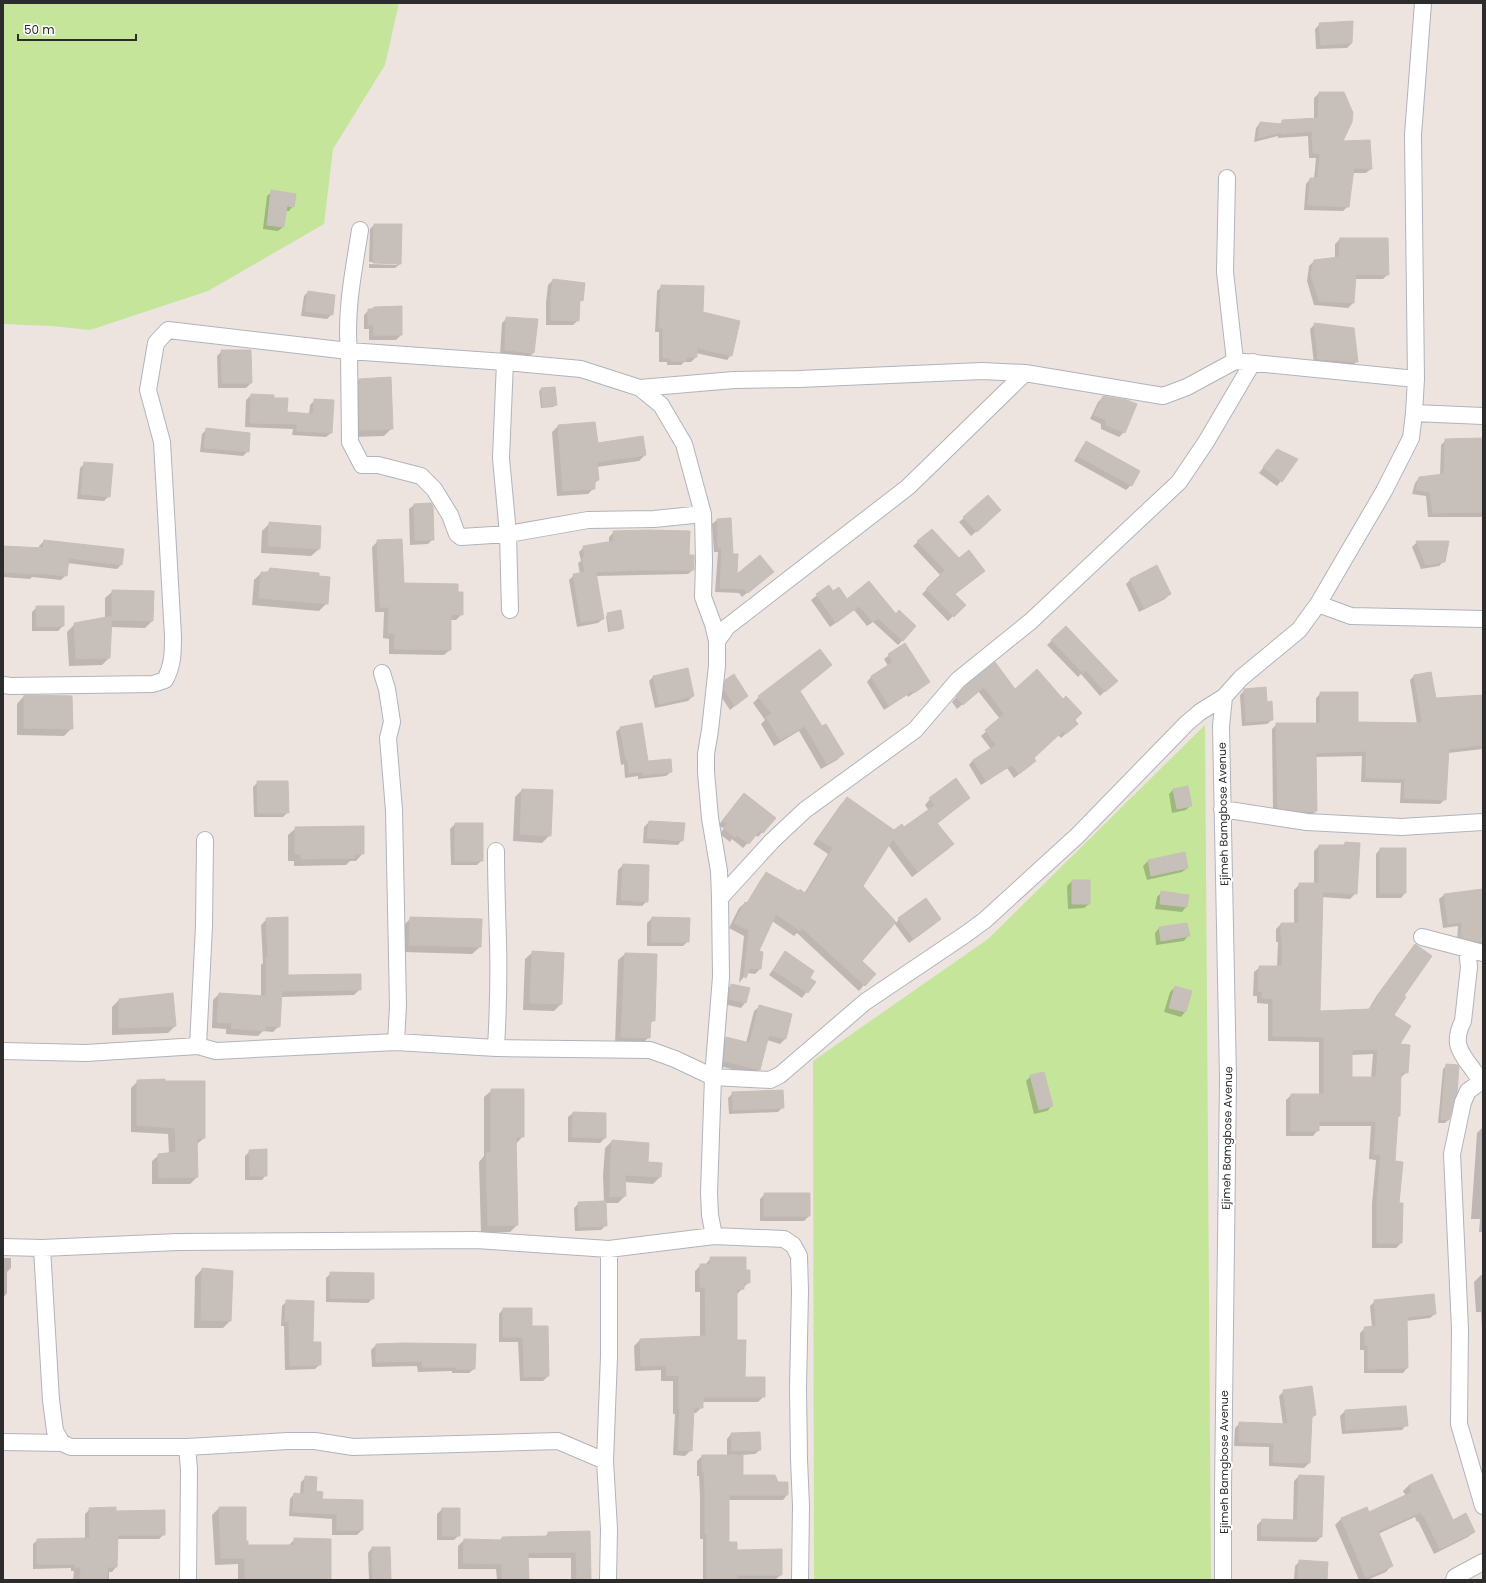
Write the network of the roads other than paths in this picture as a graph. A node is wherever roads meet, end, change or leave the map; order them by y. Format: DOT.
graph roads {
  1 [pos="1423,3"];
  2 [pos="1227,178"];
  3 [pos="360,230"];
  4 [pos="349,351"];
  5 [pos="1235,360"];
  6 [pos="505,362"];
  7 [pos="1253,362"];
  8 [pos="1025,373"];
  9 [pos="1416,379"];
  10 [pos="640,388"];
  11 [pos="1414,413"];
  12 [pos="1483,416"];
  13 [pos="703,514"];
  14 [pos="508,534"];
  15 [pos="1318,604"];
  16 [pos="510,610"];
  17 [pos="1483,619"];
  18 [pos="717,641"];
  19 [pos="382,673"];
  20 [pos="3,685"];
  21 [pos="1224,697"];
  22 [pos="1222,809"];
  23 [pos="1483,822"];
  24 [pos="205,840"];
  25 [pos="496,851"];
  26 [pos="720,898"];
  27 [pos="1422,937"];
  28 [pos="1467,949"];
  29 [pos="1483,953"];
  30 [pos="396,1042"];
  31 [pos="198,1046"];
  32 [pos="496,1048"];
  33 [pos="3,1052"];
  34 [pos="713,1077"];
  35 [pos="1482,1081"];
  36 [pos="714,1236"];
  37 [pos="3,1247"];
  38 [pos="42,1248"];
  39 [pos="609,1248"];
  40 [pos="3,1442"];
  41 [pos="62,1443"];
  42 [pos="187,1448"];
  43 [pos="605,1461"];
  44 [pos="1483,1506"];
  45 [pos="1483,1562"];
  46 [pos="188,1580"];
  47 [pos="608,1580"];
  48 [pos="800,1580"];
  49 [pos="1224,1580"];
  50 [pos="1454,1580"];
  1 -- 9 [label="street"];
  2 -- 5 [label="street"];
  3 -- 4 [label="street"];
  4 -- 6 [label="street"];
  4 -- 14 [label="street"];
  4 -- 20 [label="street"];
  5 -- 7 [label="street"];
  5 -- 8 [label="street"];
  6 -- 10 [label="street"];
  6 -- 14 [label="street"];
  7 -- 9 [label="street"];
  7 -- 26 [label="street"];
  8 -- 10 [label="street"];
  8 -- 18 [label="street"];
  9 -- 11 [label="street"];
  10 -- 13 [label="street"];
  11 -- 12 [label="street"];
  11 -- 15 [label="street"];
  13 -- 14 [label="street"];
  13 -- 18 [label="street"];
  14 -- 16 [label="street"];
  15 -- 17 [label="street"];
  15 -- 21 [label="street"];
  18 -- 26 [label="street"];
  19 -- 30 [label="street"];
  21 -- 22 [label="street, Ejimeh Bamgbose Avenue"];
  21 -- 34 [label="street"];
  22 -- 23 [label="street"];
  22 -- 49 [label="street, Ejimeh Bamgbose Avenue"];
  24 -- 31 [label="street"];
  25 -- 32 [label="street"];
  26 -- 34 [label="street"];
  27 -- 28 [label="street"];
  28 -- 29 [label="street"];
  28 -- 35 [label="street"];
  30 -- 31 [label="street"];
  30 -- 32 [label="street"];
  31 -- 33 [label="street"];
  32 -- 34 [label="street"];
  34 -- 36 [label="street"];
  35 -- 44 [label="street"];
  36 -- 39 [label="street"];
  36 -- 48 [label="street"];
  37 -- 38 [label="street"];
  38 -- 39 [label="street"];
  38 -- 41 [label="street"];
  39 -- 43 [label="street"];
  40 -- 41 [label="street"];
  41 -- 42 [label="street"];
  42 -- 43 [label="street"];
  42 -- 46 [label="street"];
  43 -- 47 [label="street"];
  45 -- 50 [label="street"];
}
